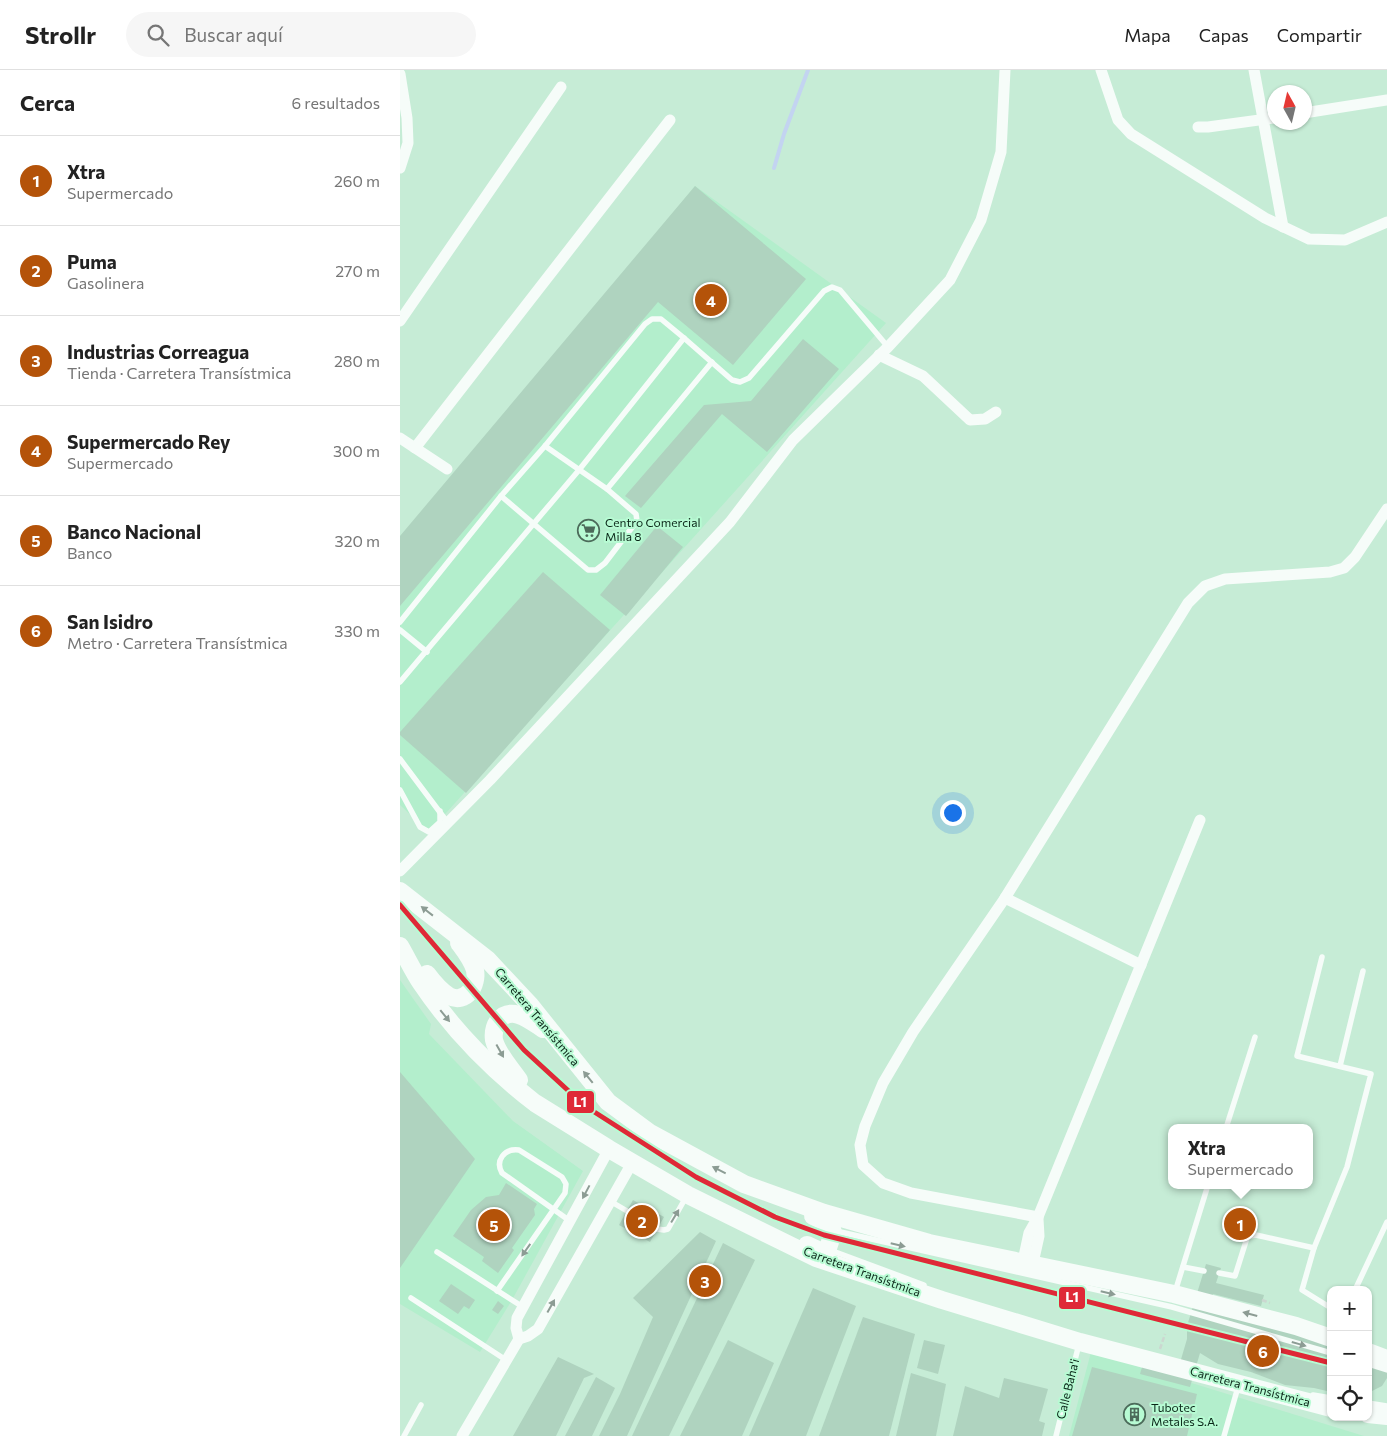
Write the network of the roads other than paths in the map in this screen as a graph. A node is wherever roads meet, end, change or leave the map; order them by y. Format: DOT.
graph roads {
  1 [pos="1005,70"];
  2 [pos="1101,70"];
  3 [pos="1254,70"];
  4 [pos="400,74"];
  5 [pos="561,87"];
  6 [pos="1387,100"];
  7 [pos="1267,112"];
  8 [pos="1312,112"];
  9 [pos="404,118"];
  10 [pos="1267,118"];
  11 [pos="670,120"];
  12 [pos="1198,127"];
  13 [pos="1271,130"];
  14 [pos="400,168"];
  15 [pos="1387,222"];
  16 [pos="1283,227"];
  17 [pos="400,321"];
  18 [pos="684,338"];
  19 [pos="888,347"];
  20 [pos="879,356"];
  21 [pos="712,362"];
  22 [pos="996,412"];
  23 [pos="400,438"];
  24 [pos="545,446"];
  25 [pos="415,448"];
  26 [pos="447,469"];
  27 [pos="579,470"];
  28 [pos="607,489"];
  29 [pos="501,496"];
  30 [pos="1387,509"];
  31 [pos="534,524"];
  32 [pos="400,622"];
  33 [pos="400,630"];
  34 [pos="426,652"];
  35 [pos="400,682"];
  36 [pos="400,759"];
  37 [pos="400,790"];
  38 [pos="440,811"];
  39 [pos="1200,820"];
  40 [pos="448,823"];
  41 [pos="400,871"];
  42 [pos="400,891"];
  43 [pos="1005,898"];
  44 [pos="450,929"];
  45 [pos="400,945"];
  46 [pos="1322,957"];
  47 [pos="1141,965"];
  48 [pos="1364,971"];
  49 [pos="1255,1037"];
  50 [pos="557,1040"];
  51 [pos="1340,1066"];
  52 [pos="535,1103"];
  53 [pos="1227,1124"];
  54 [pos="609,1149"];
  55 [pos="632,1162"];
  56 [pos="744,1184"];
  57 [pos="1207,1189"];
  58 [pos="688,1195"];
  59 [pos="610,1201"];
  60 [pos="553,1209"];
  61 [pos="627,1211"];
  62 [pos="1038,1217"];
  63 [pos="570,1221"];
  64 [pos="1387,1222"];
  65 [pos="657,1229"];
  66 [pos="834,1231"];
  67 [pos="1314,1248"];
  68 [pos="828,1249"];
  69 [pos="437,1252"];
  70 [pos="1028,1262"];
  71 [pos="1182,1267"];
  72 [pos="1204,1271"];
  73 [pos="1219,1273"];
  74 [pos="927,1286"];
  75 [pos="1357,1286"];
  76 [pos="497,1291"];
  77 [pos="1174,1294"];
  78 [pos="411,1298"];
  79 [pos="1327,1306"];
  80 [pos="523,1307"];
  81 [pos="1327,1337"];
  82 [pos="519,1339"];
  83 [pos="1080,1342"];
  84 [pos="1327,1353"];
  85 [pos="1372,1354"];
  86 [pos="1158,1356"];
  87 [pos="506,1360"];
  88 [pos="1387,1360"];
  89 [pos="1372,1365"];
  90 [pos="1387,1370"];
  91 [pos="1258,1382"];
  92 [pos="1239,1384"];
  93 [pos="1304,1393"];
  94 [pos="1327,1397"];
  95 [pos="1372,1404"];
  96 [pos="421,1405"];
  97 [pos="1387,1406"];
  98 [pos="1327,1407"];
  99 [pos="1372,1414"];
  100 [pos="1387,1416"];
  101 [pos="404,1436"];
  102 [pos="462,1436"];
  103 [pos="1056,1436"];
  104 [pos="1224,1436"];
  1 -- 19 [label="street"];
  2 -- 16 [label="street"];
  3 -- 7 [label="street"];
  4 -- 9 [label="street"];
  5 -- 17 [label="street"];
  6 -- 8 [label="street"];
  9 -- 14 [label="street"];
  10 -- 12 [label="street"];
  11 -- 25 [label="street"];
  13 -- 16 [label="street"];
  15 -- 16 [label="street"];
  18 -- 21 [label="lane"];
  18 -- 24 [label="lane"];
  18 -- 27 [label="lane"];
  19 -- 20 [label="street"];
  19 -- 21 [label="lane"];
  20 -- 22 [label="street"];
  20 -- 40 [label="street"];
  21 -- 28 [label="lane"];
  23 -- 25 [label="street"];
  24 -- 27 [label="lane"];
  24 -- 29 [label="lane"];
  25 -- 26 [label="street"];
  27 -- 28 [label="lane"];
  27 -- 31 [label="lane"];
  28 -- 31 [label="lane"];
  29 -- 31 [label="lane"];
  29 -- 32 [label="lane"];
  30 -- 43 [label="street"];
  31 -- 34 [label="lane"];
  33 -- 34 [label="lane"];
  34 -- 35 [label="lane"];
  36 -- 38 [label="lane"];
  37 -- 38 [label="lane"];
  38 -- 40 [label="lane"];
  39 -- 47 [label="street"];
  40 -- 41 [label="street"];
  44 -- 42 [label="main road, Carretera Transístmica, one-way"];
  43 -- 47 [label="street"];
  43 -- 62 [label="street"];
  44 -- 45 [label="main road"];
  44 -- 50 [label="main road, Carretera Transístmica"];
  45 -- 52 [label="main road, Carretera Transístmica, one-way"];
  46 -- 51 [label="lane"];
  47 -- 62 [label="street"];
  48 -- 51 [label="lane"];
  49 -- 53 [label="lane"];
  50 -- 52 [label="main road, one-way"];
  56 -- 50 [label="main road, Carretera Transístmica, one-way"];
  51 -- 67 [label="lane"];
  52 -- 54 [label="main road, Carretera Transístmica"];
  54 -- 55 [label="main road, Carretera Transístmica"];
  54 -- 63 [label="street, one-way"];
  55 -- 58 [label="main road, Carretera Transístmica"];
  55 -- 59 [label="street"];
  55 -- 68 [label="main road"];
  56 -- 66 [label="main road"];
  56 -- 70 [label="main road, Carretera Transístmica"];
  57 -- 71 [label="lane"];
  65 -- 58 [label="lane, one-way"];
  58 -- 83 [label="main road, Carretera Transístmica"];
  59 -- 61 [label="lane"];
  82 -- 59 [label="street, one-way"];
  60 -- 60 [label="lane"];
  60 -- 63 [label="lane"];
  60 -- 76 [label="lane, one-way"];
  62 -- 70 [label="street"];
  63 -- 80 [label="street"];
  64 -- 75 [label="lane"];
  66 -- 68 [label="main road"];
  66 -- 84 [label="lane, one-way"];
  67 -- 73 [label="lane"];
  67 -- 79 [label="lane"];
  68 -- 74 [label="lane"];
  69 -- 76 [label="lane"];
  70 -- 77 [label="main road, Carretera Transístmica"];
  71 -- 72 [label="lane"];
  71 -- 77 [label="lane"];
  76 -- 80 [label="lane"];
  81 -- 77 [label="main road, Carretera Transístmica, one-way"];
  78 -- 87 [label="lane"];
  80 -- 82 [label="street"];
  82 -- 87 [label="street"];
  83 -- 92 [label="main road, Carretera Transístmica"];
  83 -- 103 [label="lane, Calle Baha'i"];
  85 -- 88 [label="main road"];
  86 -- 91 [label="lane"];
  87 -- 102 [label="street"];
  89 -- 90 [label="lane"];
  92 -- 98 [label="main road, Carretera Transístmica"];
  92 -- 104 [label="lane"];
  93 -- 94 [label="lane"];
  95 -- 97 [label="lane"];
  96 -- 101 [label="lane"];
  99 -- 100 [label="main road"];
}
